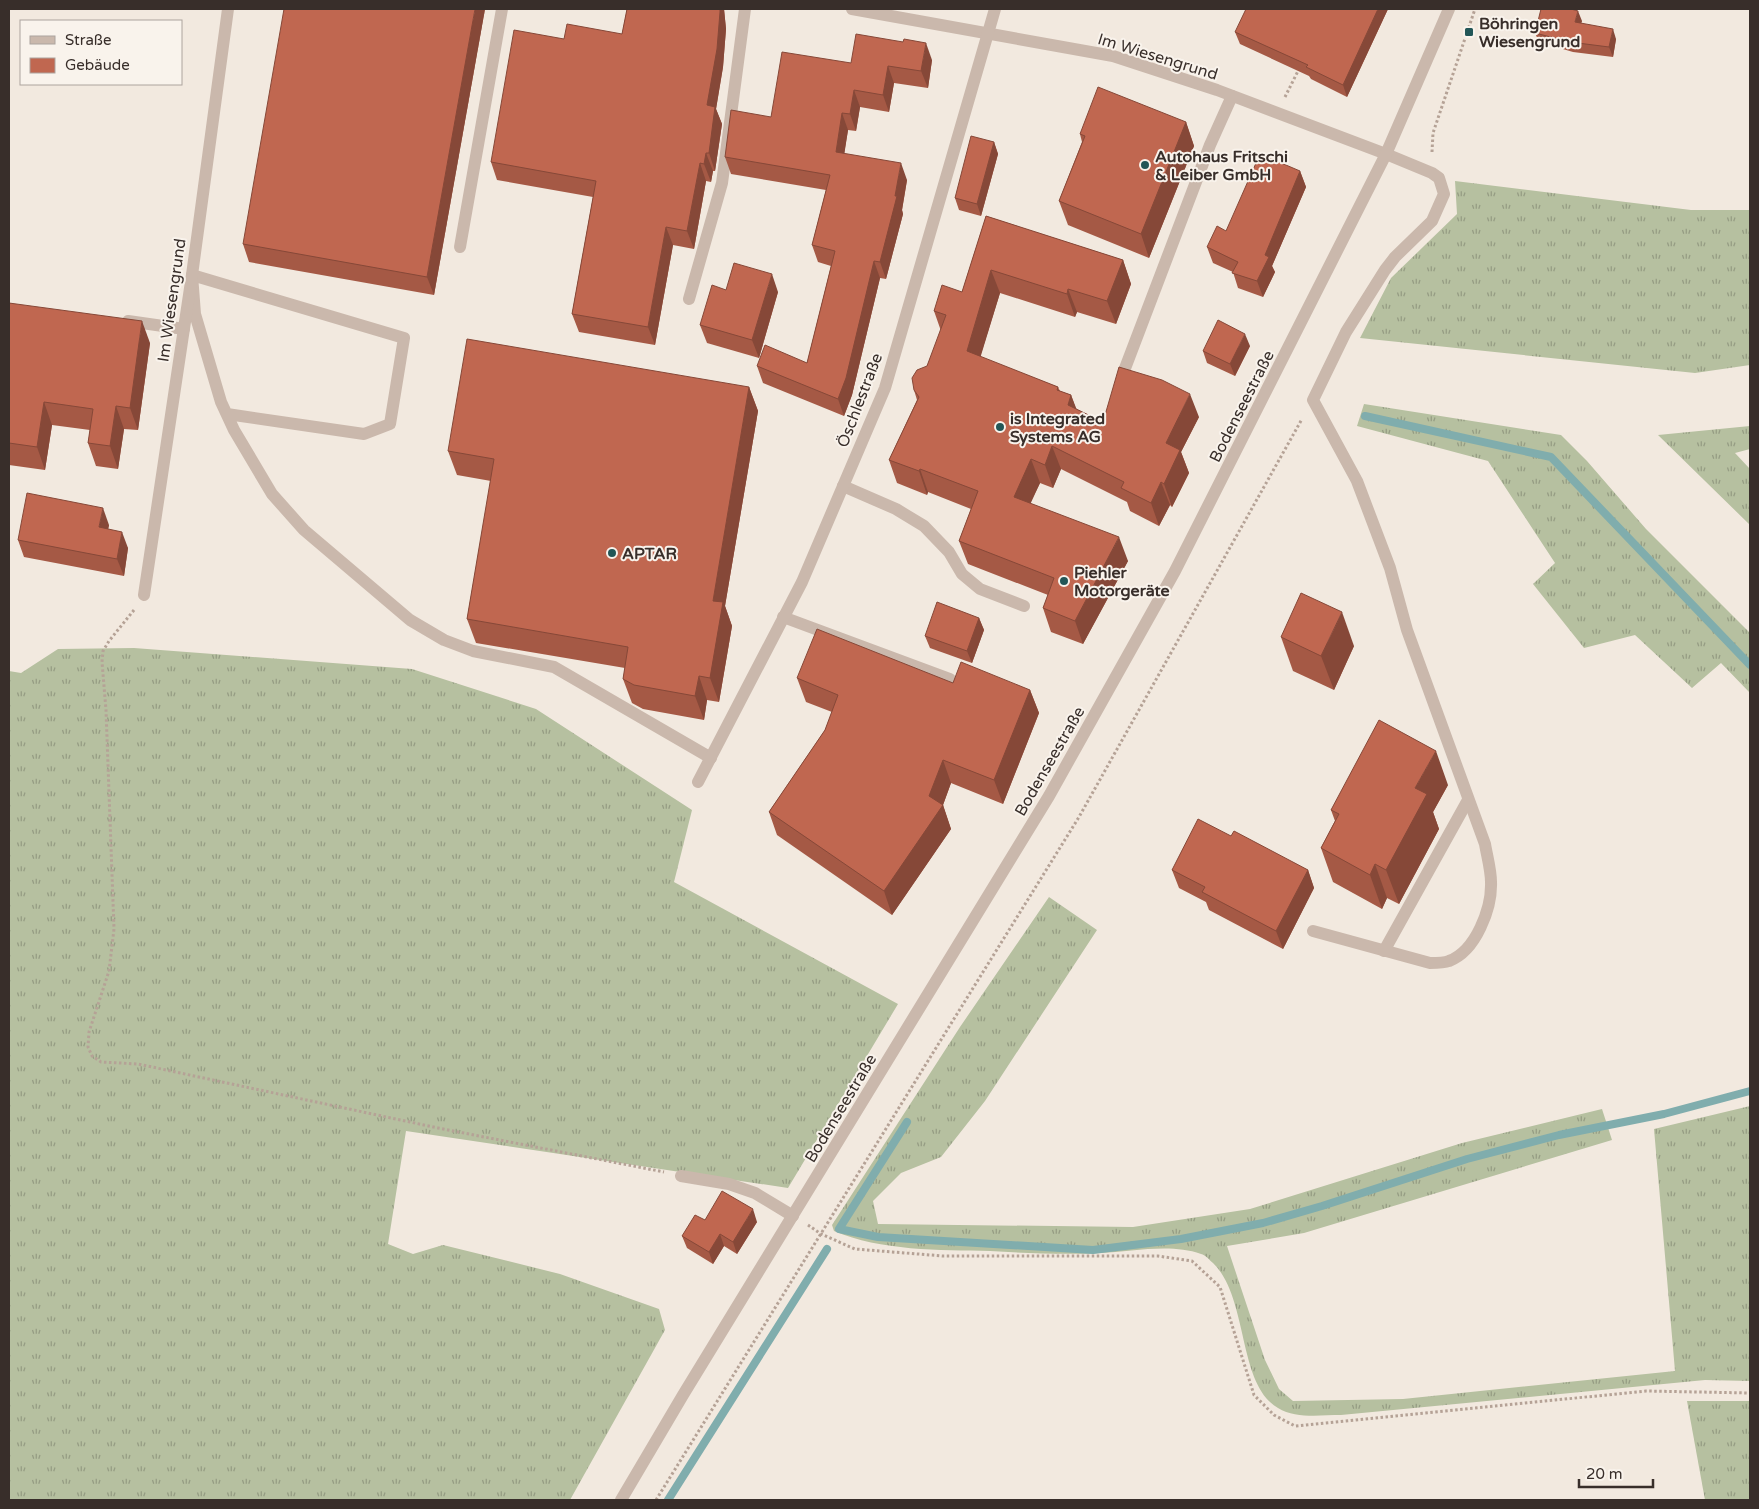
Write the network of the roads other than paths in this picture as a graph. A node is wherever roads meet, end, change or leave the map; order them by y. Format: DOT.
graph roads {
  1 [pos="228,9"];
  2 [pos="502,9"];
  3 [pos="745,9"];
  4 [pos="852,9"];
  5 [pos="995,9"];
  6 [pos="1449,9"];
  7 [pos="988,32"];
  8 [pos="1232,96"];
  9 [pos="1386,154"];
  10 [pos="460,247"];
  11 [pos="192,275"];
  12 [pos="690,299"];
  13 [pos="116,320"];
  14 [pos="184,329"];
  15 [pos="1124,371"];
  16 [pos="227,414"];
  17 [pos="843,486"];
  18 [pos="144,595"];
  19 [pos="1024,606"];
  20 [pos="783,617"];
  21 [pos="950,679"];
  22 [pos="711,758"];
  23 [pos="698,782"];
  24 [pos="1468,800"];
  25 [pos="1313,931"];
  26 [pos="1384,951"];
  27 [pos="681,1176"];
  28 [pos="793,1216"];
  29 [pos="621,1500"];
  1 -- 11 [label="street, Im Wiesengrund"];
  2 -- 10 [label="street"];
  3 -- 12 [label="street"];
  4 -- 7 [label="street, Im Wiesengrund"];
  5 -- 7 [label="street, Öschlestraße"];
  6 -- 9 [label="street, Bodenseestraße"];
  7 -- 8 [label="street, Im Wiesengrund"];
  7 -- 17 [label="street, Öschlestraße"];
  8 -- 9 [label="street, Im Wiesengrund"];
  8 -- 15 [label="street"];
  9 -- 24 [label="street, Im Wiesengrund"];
  9 -- 28 [label="street, Bodenseestraße"];
  11 -- 14 [label="street, Im Wiesengrund"];
  11 -- 16 [label="street"];
  11 -- 16 [label="street"];
  13 -- 14 [label="street"];
  14 -- 18 [label="street, Im Wiesengrund"];
  16 -- 22 [label="street"];
  17 -- 19 [label="street"];
  17 -- 20 [label="street, Öschlestraße"];
  20 -- 21 [label="street"];
  20 -- 22 [label="street, Öschlestraße"];
  22 -- 23 [label="street, Öschlestraße"];
  24 -- 26 [label="street"];
  24 -- 26 [label="street"];
  25 -- 26 [label="street"];
  27 -- 28 [label="street"];
  28 -- 29 [label="street, Bodenseestraße"];
}
